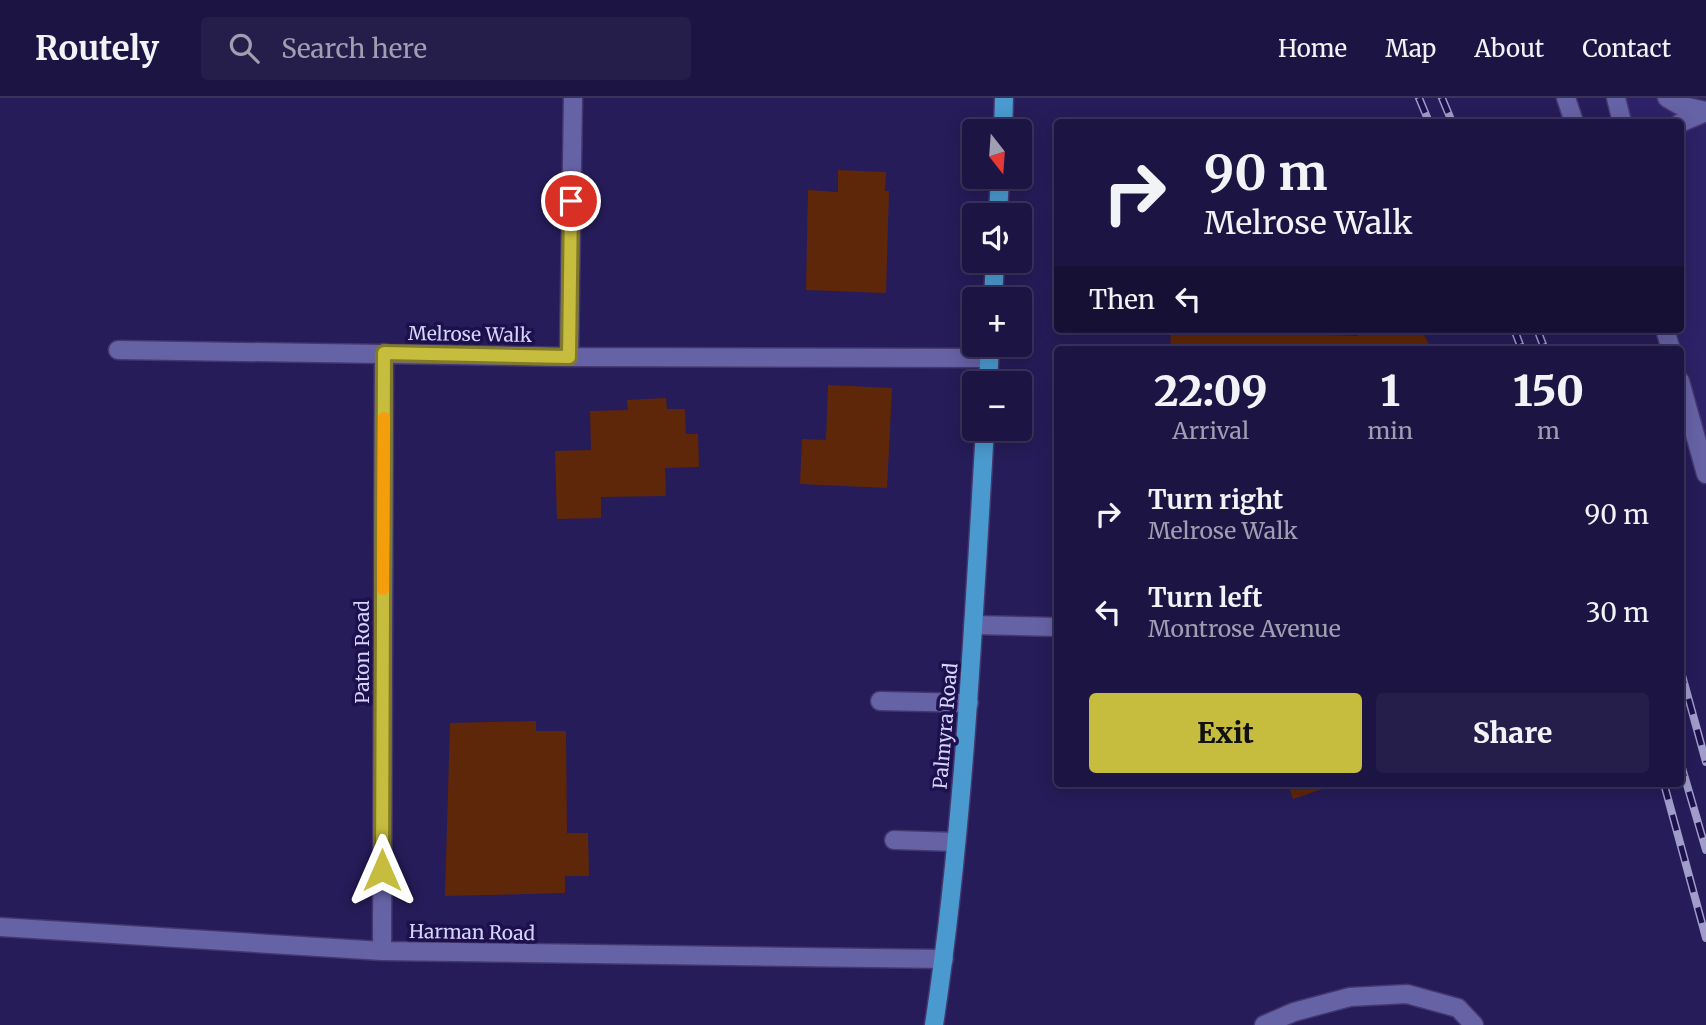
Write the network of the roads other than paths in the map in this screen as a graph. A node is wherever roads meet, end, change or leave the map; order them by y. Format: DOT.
graph roads {
  1 [pos="573,98"];
  2 [pos="1004,98"];
  3 [pos="1566,98"];
  4 [pos="1616,98"];
  5 [pos="1667,98"];
  6 [pos="1698,117"];
  7 [pos="1003,119"];
  8 [pos="1573,119"];
  9 [pos="1621,119"];
  10 [pos="118,350"];
  11 [pos="962,352"];
  12 [pos="384,353"];
  13 [pos="569,357"];
  14 [pos="1684,395"];
  15 [pos="984,441"];
  16 [pos="1706,474"];
  17 [pos="973,625"];
  18 [pos="1054,627"];
  19 [pos="880,701"];
  20 [pos="969,704"];
  21 [pos="894,839"];
  22 [pos="956,842"];
  23 [pos="0,927"];
  24 [pos="382,951"];
  25 [pos="944,959"];
  26 [pos="934,1025"];
  27 [pos="1264,1025"];
  28 [pos="1474,1025"];
  1 -- 13 [label="street"];
  2 -- 7 [label="main road"];
  3 -- 8 [label="street"];
  4 -- 9 [label="street"];
  5 -- 6 [label="street"];
  10 -- 12 [label="street, Melrose Walk"];
  11 -- 13 [label="street, Melrose Walk"];
  12 -- 13 [label="street, Melrose Walk"];
  12 -- 24 [label="street, Paton Road"];
  14 -- 16 [label="street"];
  15 -- 17 [label="main road, Palmyra Road"];
  17 -- 18 [label="street"];
  17 -- 20 [label="main road, Palmyra Road"];
  19 -- 20 [label="street"];
  20 -- 22 [label="main road, Palmyra Road"];
  21 -- 22 [label="street"];
  22 -- 25 [label="main road, Palmyra Road"];
  23 -- 24 [label="street, Harman Road"];
  24 -- 25 [label="street, Harman Road"];
  25 -- 26 [label="main road, Palmyra Road"];
  27 -- 28 [label="street"];
}
